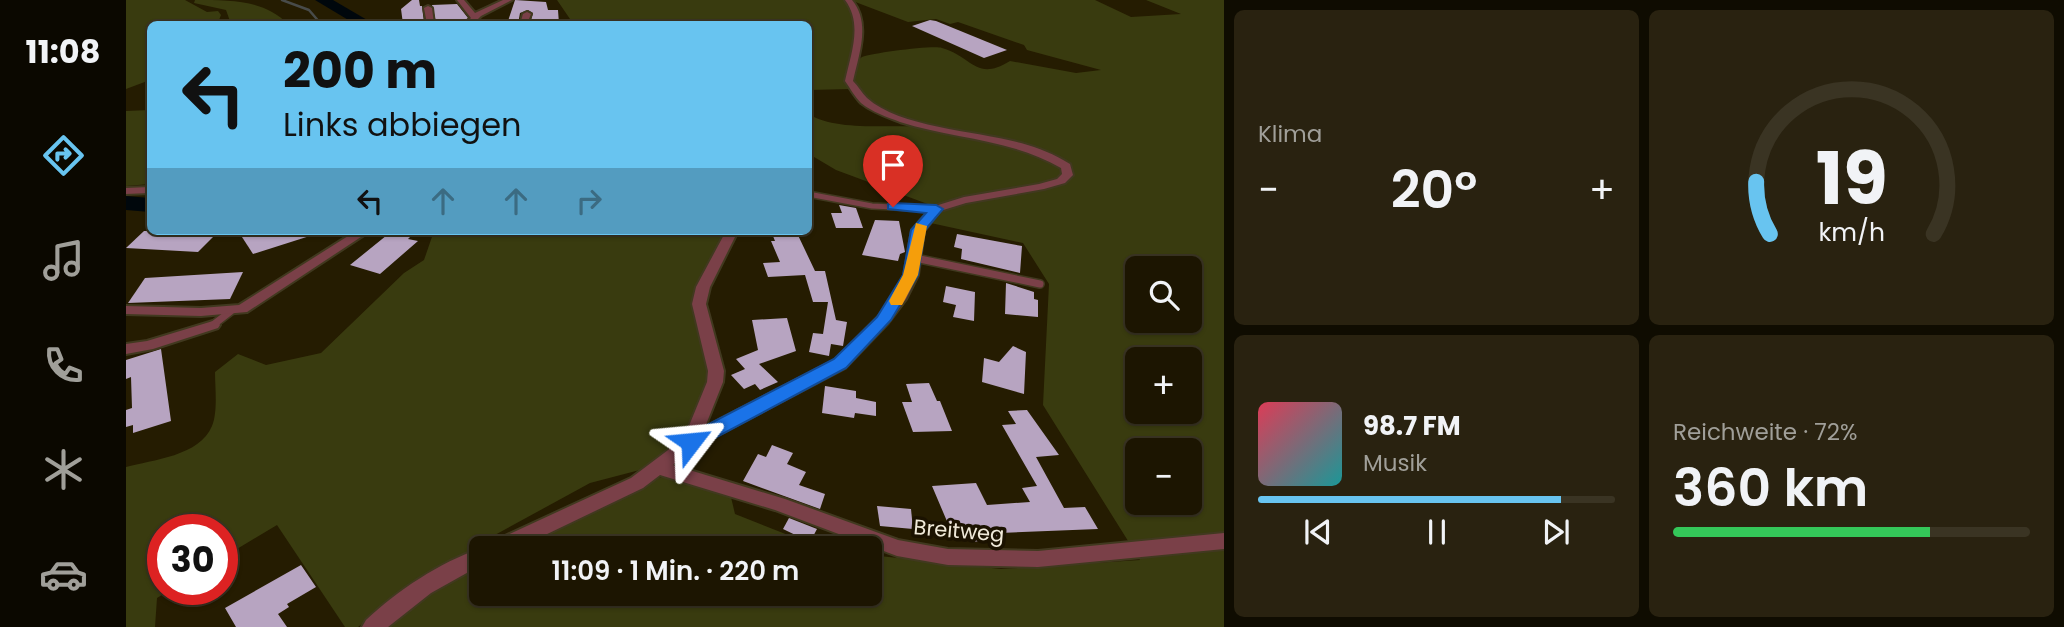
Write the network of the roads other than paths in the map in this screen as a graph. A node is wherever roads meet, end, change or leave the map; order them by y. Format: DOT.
graph roads {
  1 [pos="460,0"];
  2 [pos="509,0"];
  3 [pos="848,0"];
  4 [pos="428,8"];
  5 [pos="527,14"];
  6 [pos="430,21"];
  7 [pos="472,21"];
  8 [pos="524,21"];
  9 [pos="147,190"];
  10 [pos="126,191"];
  11 [pos="812,195"];
  12 [pos="936,209"];
  13 [pos="358,235"];
  14 [pos="730,235"];
  15 [pos="915,258"];
  16 [pos="1040,284"];
  17 [pos="126,310"];
  18 [pos="231,310"];
  19 [pos="213,325"];
  20 [pos="126,349"];
  21 [pos="691,442"];
  22 [pos="660,468"];
  23 [pos="524,536"];
  24 [pos="1224,541"];
  25 [pos="469,562"];
  26 [pos="373,627"];
  1 -- 7 [label="street"];
  2 -- 7 [label="street"];
  3 -- 12 [label="street"];
  4 -- 6 [label="street"];
  5 -- 8 [label="street"];
  9 -- 10 [label="street"];
  11 -- 12 [label="lane"];
  12 -- 15 [label="street"];
  13 -- 18 [label="street"];
  14 -- 21 [label="street"];
  15 -- 16 [label="lane"];
  15 -- 21 [label="street"];
  17 -- 18 [label="street"];
  18 -- 19 [label="lane"];
  19 -- 20 [label="street"];
  21 -- 22 [label="street"];
  22 -- 23 [label="street"];
  22 -- 24 [label="street, Breitweg"];
  25 -- 26 [label="street"];
}
